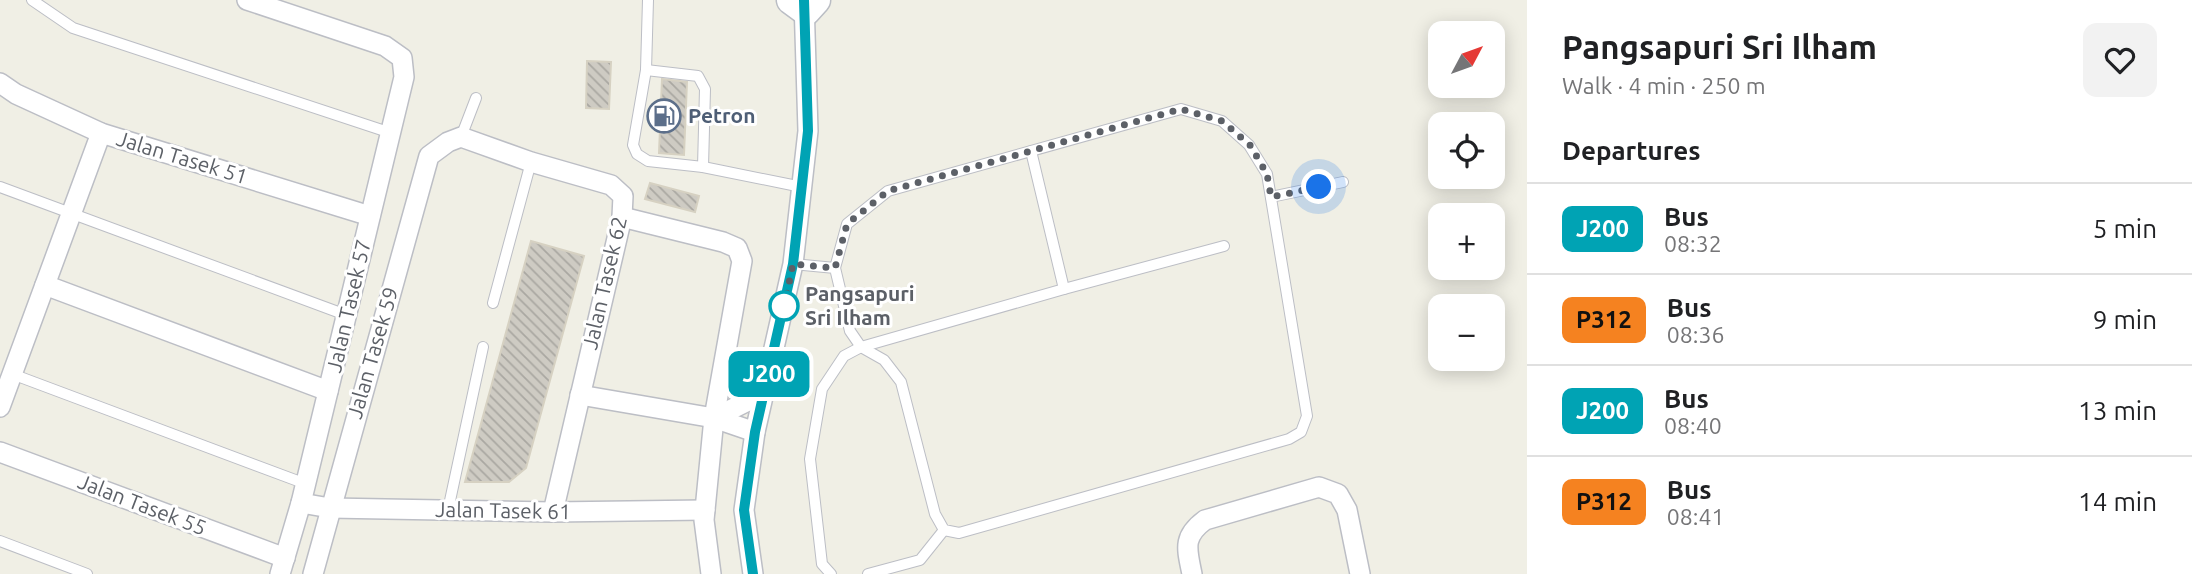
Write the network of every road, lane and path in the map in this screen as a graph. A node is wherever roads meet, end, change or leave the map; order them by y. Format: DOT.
graph roads {
  1 [pos="32,0"];
  2 [pos="247,0"];
  3 [pos="648,0"];
  4 [pos="804,3"];
  5 [pos="646,70"];
  6 [pos="0,83"];
  7 [pos="475,98"];
  8 [pos="101,133"];
  9 [pos="391,133"];
  10 [pos="455,140"];
  11 [pos="1031,151"];
  12 [pos="531,162"];
  13 [pos="703,167"];
  14 [pos="1343,182"];
  15 [pos="0,187"];
  16 [pos="802,187"];
  17 [pos="1271,197"];
  18 [pos="72,212"];
  19 [pos="370,216"];
  20 [pos="622,217"];
  21 [pos="1224,246"];
  22 [pos="793,264"];
  23 [pos="835,268"];
  24 [pos="45,285"];
  25 [pos="1064,289"];
  26 [pos="494,303"];
  27 [pos="346,315"];
  28 [pos="483,347"];
  29 [pos="861,347"];
  30 [pos="12,374"];
  31 [pos="767,384"];
  32 [pos="328,391"];
  33 [pos="580,395"];
  34 [pos="1,401"];
  35 [pos="714,418"];
  36 [pos="755,432"];
  37 [pos="0,452"];
  38 [pos="750,468"];
  39 [pos="306,484"];
  40 [pos="301,503"];
  41 [pos="330,508"];
  42 [pos="448,510"];
  43 [pos="705,510"];
  44 [pos="553,512"];
  45 [pos="944,530"];
  46 [pos="0,541"];
  47 [pos="282,566"];
  48 [pos="87,574"];
  49 [pos="313,574"];
  50 [pos="711,574"];
  51 [pos="753,574"];
  52 [pos="831,574"];
  53 [pos="868,574"];
  54 [pos="1192,574"];
  55 [pos="1360,574"];
  1 -- 9 [label="lane"];
  2 -- 9 [label="street, Jalan Tasek 57"];
  3 -- 5 [label="lane"];
  4 -- 16 [label="street"];
  5 -- 13 [label="lane"];
  5 -- 13 [label="lane"];
  6 -- 8 [label="street, Jalan Tasek 51"];
  7 -- 10 [label="lane"];
  8 -- 18 [label="street"];
  8 -- 19 [label="street, Jalan Tasek 51"];
  9 -- 19 [label="street, Jalan Tasek 57"];
  10 -- 12 [label="street, Jalan Tasek 62"];
  10 -- 41 [label="street, Jalan Tasek 59"];
  11 -- 17 [label="lane"];
  11 -- 23 [label="lane"];
  11 -- 25 [label="lane"];
  12 -- 20 [label="street, Jalan Tasek 62"];
  12 -- 26 [label="lane"];
  13 -- 16 [label="lane"];
  14 -- 17 [label="lane"];
  15 -- 18 [label="lane"];
  16 -- 22 [label="street"];
  17 -- 45 [label="lane"];
  18 -- 24 [label="street"];
  18 -- 27 [label="lane"];
  19 -- 27 [label="street, Jalan Tasek 57"];
  20 -- 33 [label="street, Jalan Tasek 62"];
  20 -- 35 [label="street"];
  21 -- 25 [label="lane"];
  22 -- 23 [label="lane"];
  22 -- 31 [label="street"];
  23 -- 29 [label="lane"];
  24 -- 30 [label="street"];
  24 -- 32 [label="street"];
  25 -- 29 [label="lane"];
  27 -- 32 [label="street, Jalan Tasek 57"];
  28 -- 42 [label="lane"];
  29 -- 45 [label="lane"];
  29 -- 52 [label="lane"];
  30 -- 34 [label="street"];
  30 -- 39 [label="lane"];
  31 -- 35 [label="street"];
  31 -- 36 [label="street"];
  32 -- 39 [label="street, Jalan Tasek 57"];
  33 -- 35 [label="street"];
  33 -- 44 [label="street, Jalan Tasek 62"];
  35 -- 36 [label="street"];
  35 -- 38 [label="street"];
  35 -- 43 [label="street"];
  36 -- 38 [label="street"];
  37 -- 47 [label="street, Jalan Tasek 55"];
  38 -- 51 [label="street"];
  39 -- 40 [label="street, Jalan Tasek 57"];
  40 -- 41 [label="street, Jalan Tasek 61"];
  40 -- 47 [label="street, Jalan Tasek 57"];
  41 -- 42 [label="street, Jalan Tasek 61"];
  41 -- 49 [label="street, Jalan Tasek 59"];
  42 -- 44 [label="street, Jalan Tasek 61"];
  43 -- 44 [label="street, Jalan Tasek 61"];
  43 -- 50 [label="street"];
  45 -- 53 [label="lane"];
  46 -- 48 [label="lane"];
  54 -- 55 [label="street"];
}
